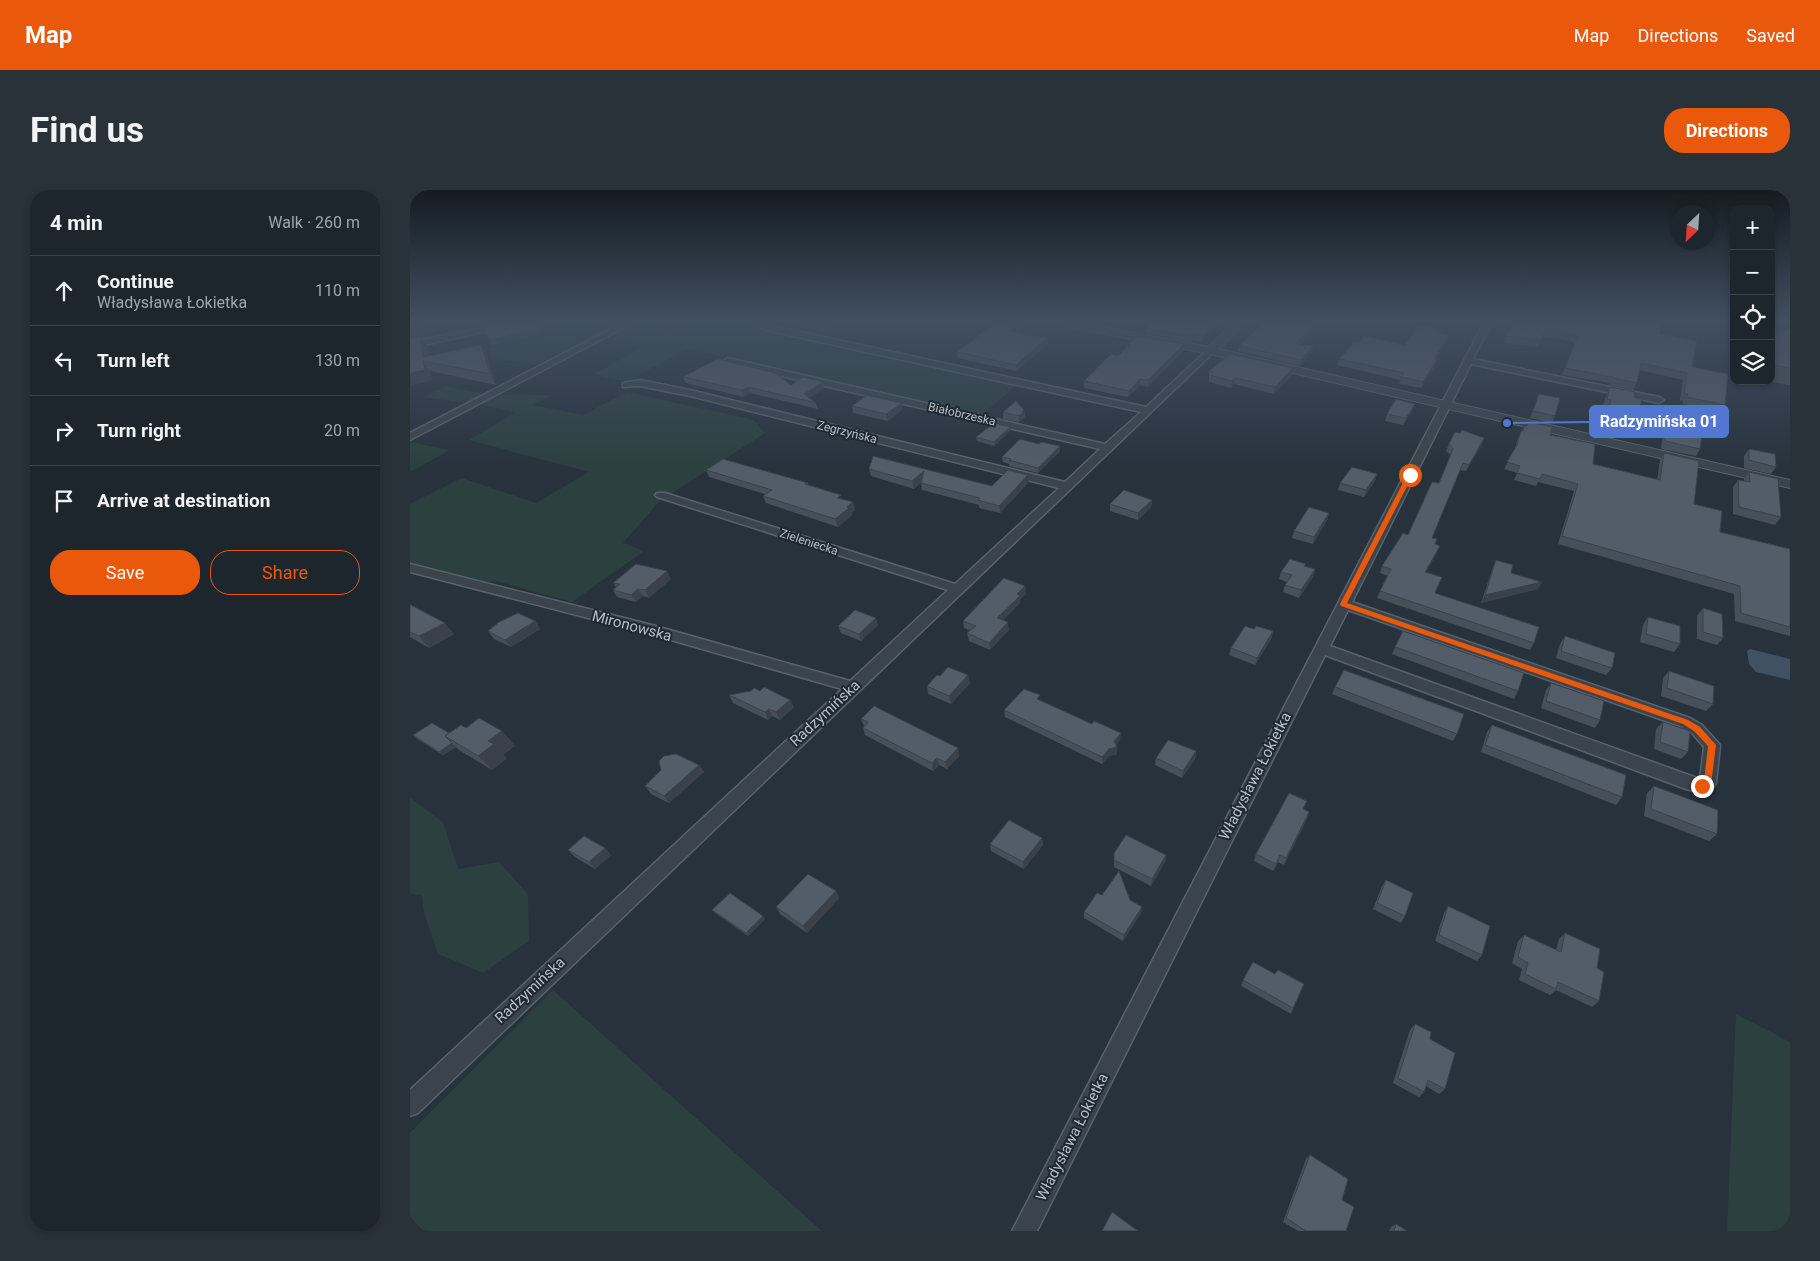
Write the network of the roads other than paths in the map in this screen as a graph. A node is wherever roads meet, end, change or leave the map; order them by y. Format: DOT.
graph roads {
  1 [pos="538,371"];
  2 [pos="770,371"];
  3 [pos="962,371"];
  4 [pos="1190,371"];
  5 [pos="1296,371"];
  6 [pos="1464,371"];
  7 [pos="1516,371"];
  8 [pos="626,385"];
  9 [pos="1659,400"];
  10 [pos="1446,405"];
  11 [pos="1148,410"];
  12 [pos="410,437"];
  13 [pos="1108,448"];
  14 [pos="1790,484"];
  15 [pos="1066,486"];
  16 [pos="661,495"];
  17 [pos="410,568"];
  18 [pos="958,589"];
  19 [pos="1343,604"];
  20 [pos="1320,648"];
  21 [pos="852,687"];
  22 [pos="410,1105"];
  23 [pos="1024,1231"];
  1 -- 12 [label="street"];
  2 -- 13 [label="street, Białobrzeska"];
  3 -- 11 [label="street"];
  4 -- 11 [label="street, Radzymińska"];
  5 -- 10 [label="street"];
  6 -- 10 [label="street, Władysława Łokietka"];
  7 -- 9 [label="street"];
  8 -- 15 [label="street, Zegrzyńska"];
  10 -- 14 [label="street"];
  10 -- 19 [label="street, Władysława Łokietka"];
  11 -- 13 [label="street, Radzymińska"];
  13 -- 15 [label="street, Radzymińska"];
  15 -- 18 [label="street, Radzymińska"];
  16 -- 18 [label="street, Zieleniecka"];
  17 -- 21 [label="street, Mironowska"];
  18 -- 21 [label="street, Radzymińska"];
  19 -- 20 [label="street, Władysława Łokietka"];
  19 -- 20 [label="street"];
  20 -- 23 [label="street, Władysława Łokietka"];
  21 -- 22 [label="street, Radzymińska"];
}
